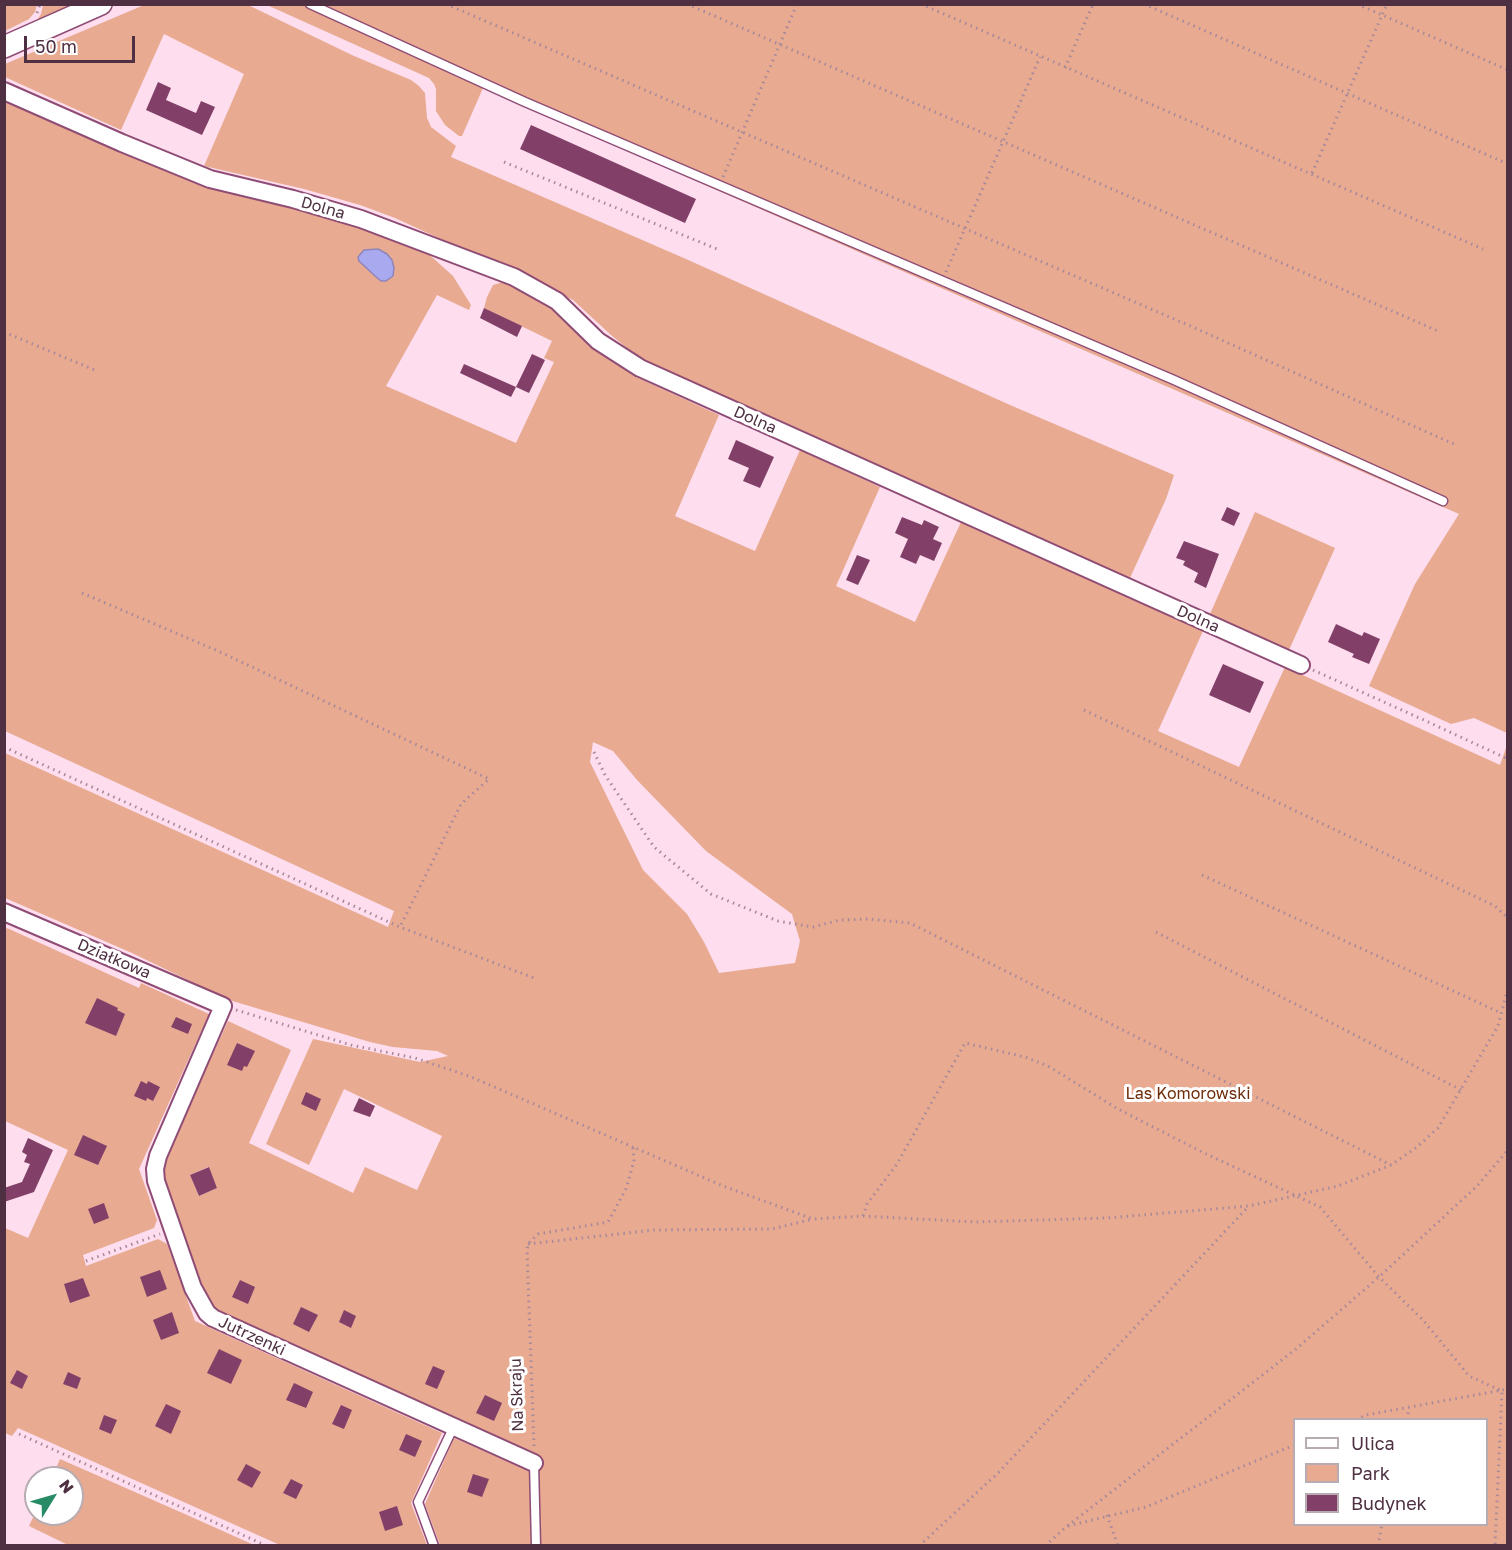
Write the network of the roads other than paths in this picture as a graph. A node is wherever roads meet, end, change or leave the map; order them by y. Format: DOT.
graph roads {
  1 [pos="101,4"];
  2 [pos="310,4"];
  3 [pos="4,46"];
  4 [pos="4,91"];
  5 [pos="1443,501"];
  6 [pos="1301,665"];
  7 [pos="4,912"];
  8 [pos="223,1006"];
  9 [pos="453,1428"];
  10 [pos="534,1463"];
  11 [pos="434,1545"];
  12 [pos="536,1545"];
  1 -- 3 [label="street"];
  2 -- 5 [label="lane"];
  4 -- 6 [label="street, Dolna"];
  7 -- 8 [label="street, Działkowa"];
  8 -- 9 [label="street, Jutrzenki"];
  9 -- 10 [label="street, Jutrzenki"];
  9 -- 11 [label="lane"];
  10 -- 12 [label="lane"];
}
